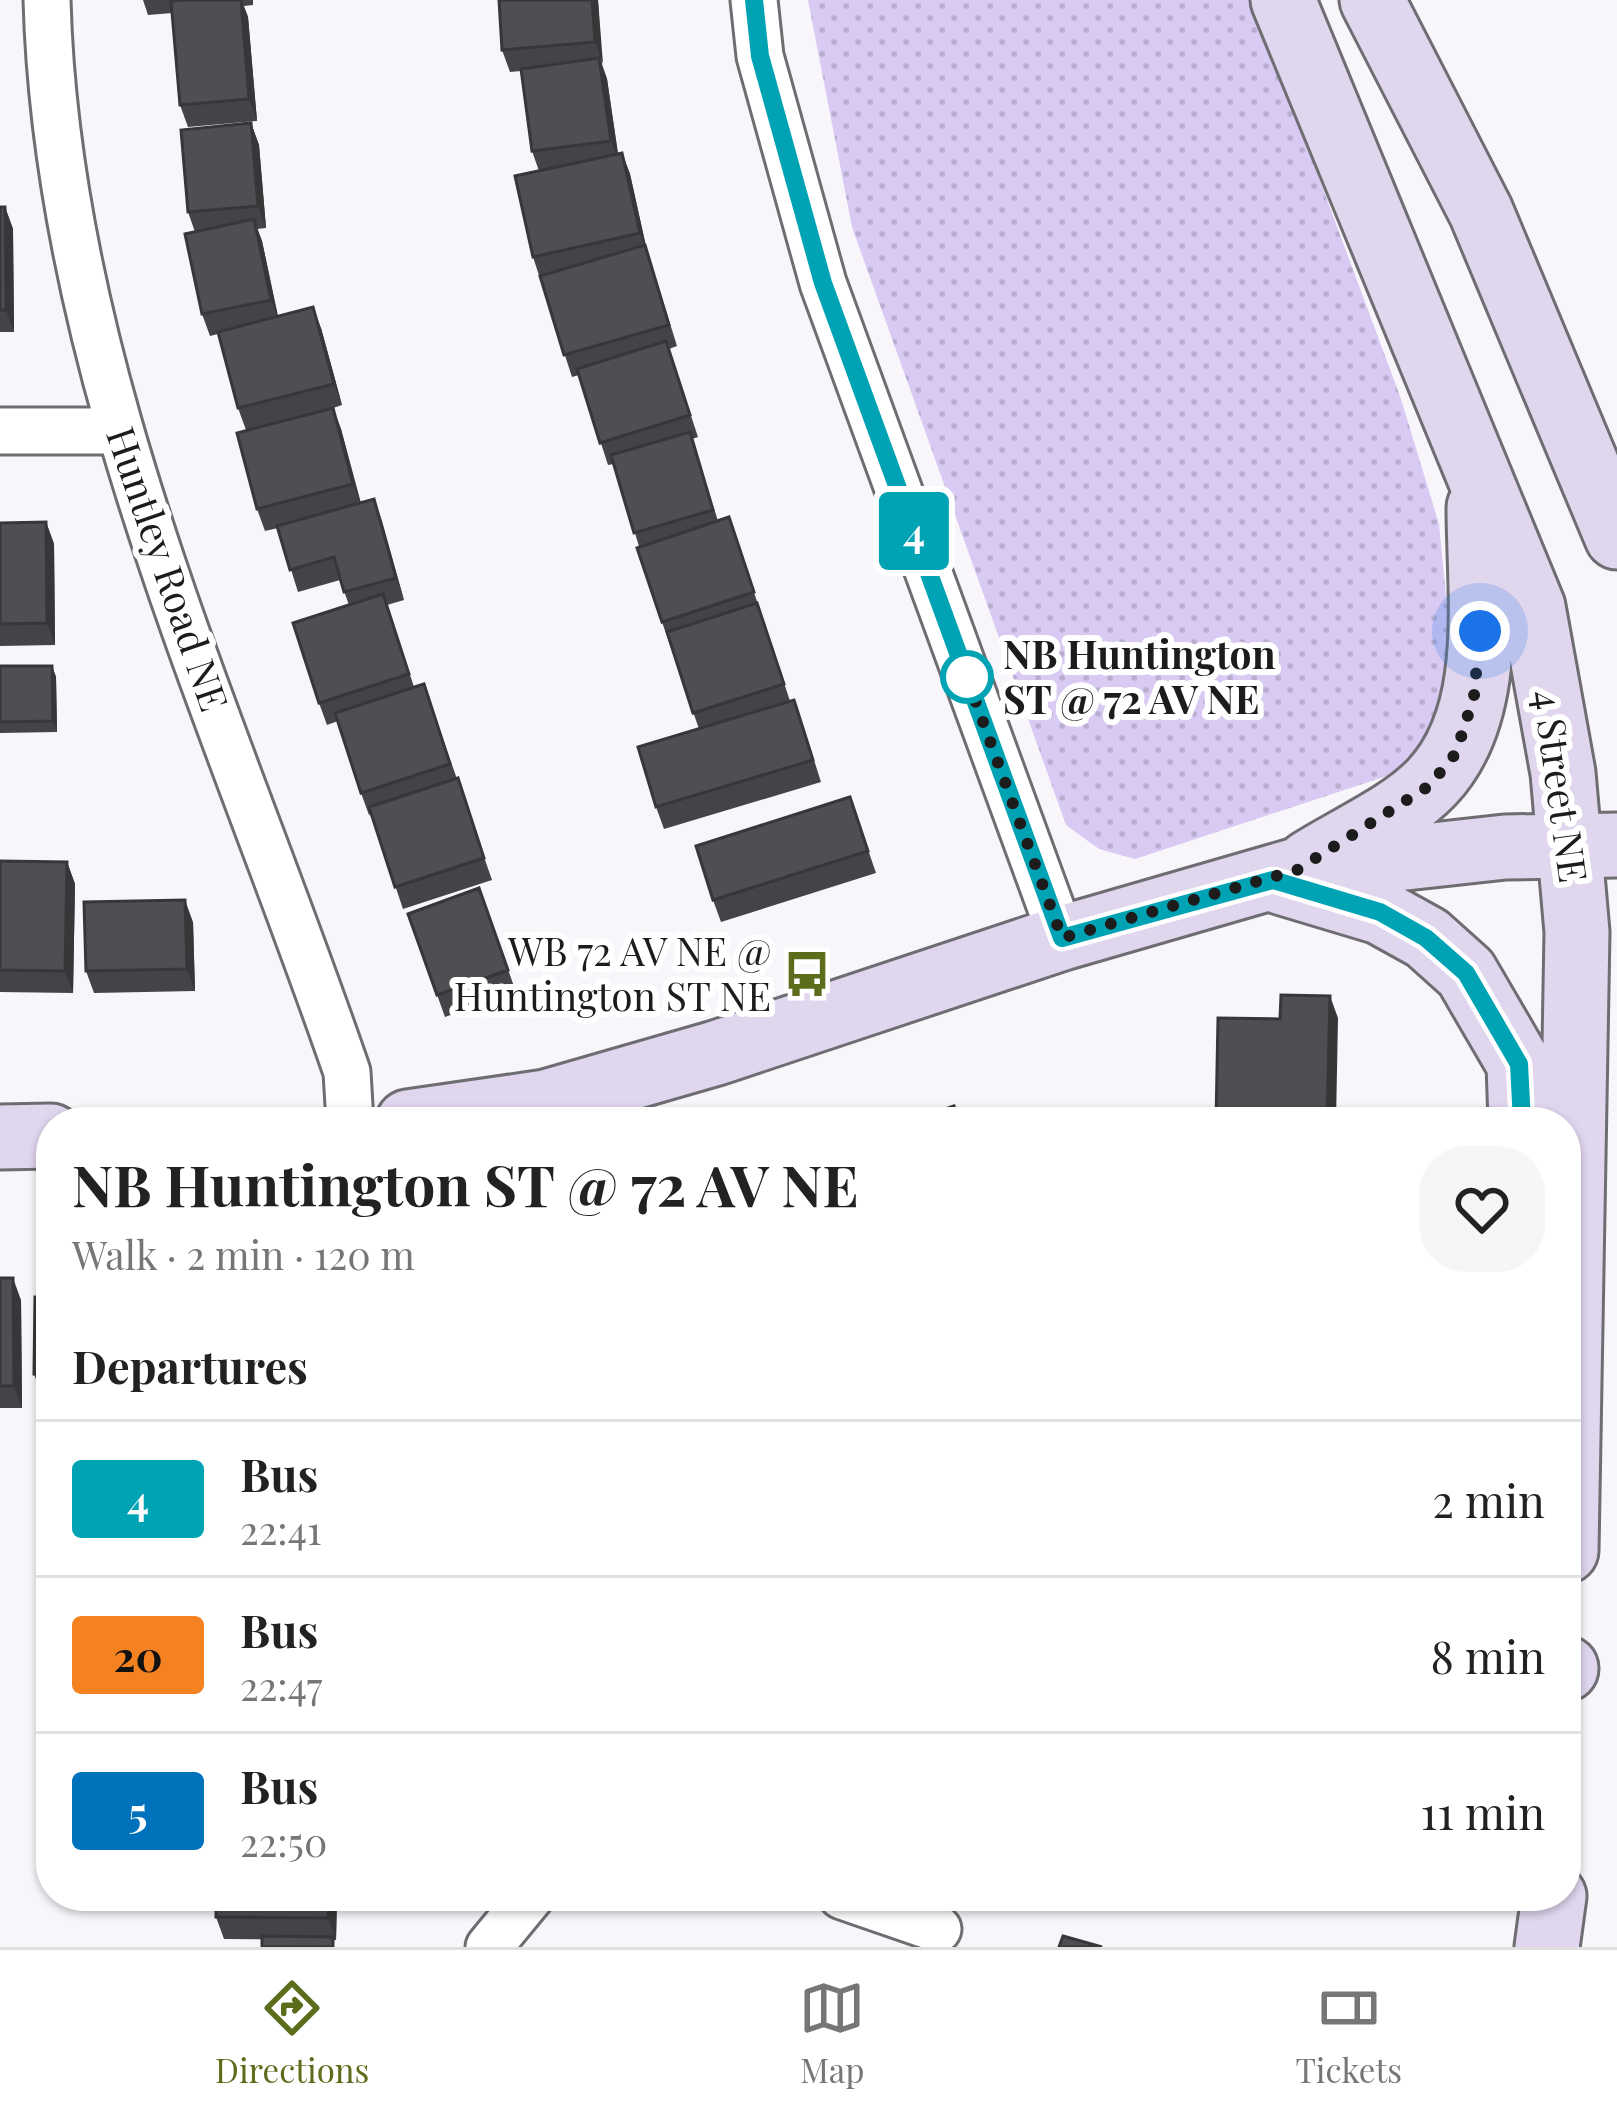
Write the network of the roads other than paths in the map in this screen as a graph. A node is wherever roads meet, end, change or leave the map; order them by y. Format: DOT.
graph roads {
  1 [pos="47,0"];
  2 [pos="754,0"];
  3 [pos="1282,0"];
  4 [pos="1372,0"];
  5 [pos="0,431"];
  6 [pos="116,431"];
  7 [pos="1478,474"];
  8 [pos="1617,538"];
  9 [pos="1594,845"];
  10 [pos="1285,875"];
  11 [pos="1062,938"];
  12 [pos="1617,940"];
  13 [pos="349,1107"];
  14 [pos="512,1107"];
  15 [pos="1521,1107"];
  16 [pos="1574,1107"];
  17 [pos="36,1136"];
  18 [pos="0,1137"];
  19 [pos="519,1911"];
  20 [pos="886,1911"];
  21 [pos="1552,1911"];
  22 [pos="938,1929"];
  23 [pos="489,1947"];
  24 [pos="1547,1947"];
  1 -- 6 [label="street, Huntley Road NE"];
  2 -- 11 [label="street"];
  3 -- 7 [label="main road, 4 Street NE"];
  4 -- 8 [label="main road"];
  5 -- 6 [label="street"];
  6 -- 13 [label="street, Huntley Road NE"];
  7 -- 9 [label="main road, 4 Street NE"];
  7 -- 10 [label="main road"];
  9 -- 10 [label="main road"];
  9 -- 12 [label="main road"];
  9 -- 16 [label="main road, 4 Street NE"];
  10 -- 11 [label="main road"];
  10 -- 15 [label="main road"];
  11 -- 14 [label="main road"];
  17 -- 18 [label="main road"];
  19 -- 23 [label="street"];
  20 -- 22 [label="street"];
  21 -- 24 [label="main road"];
}
